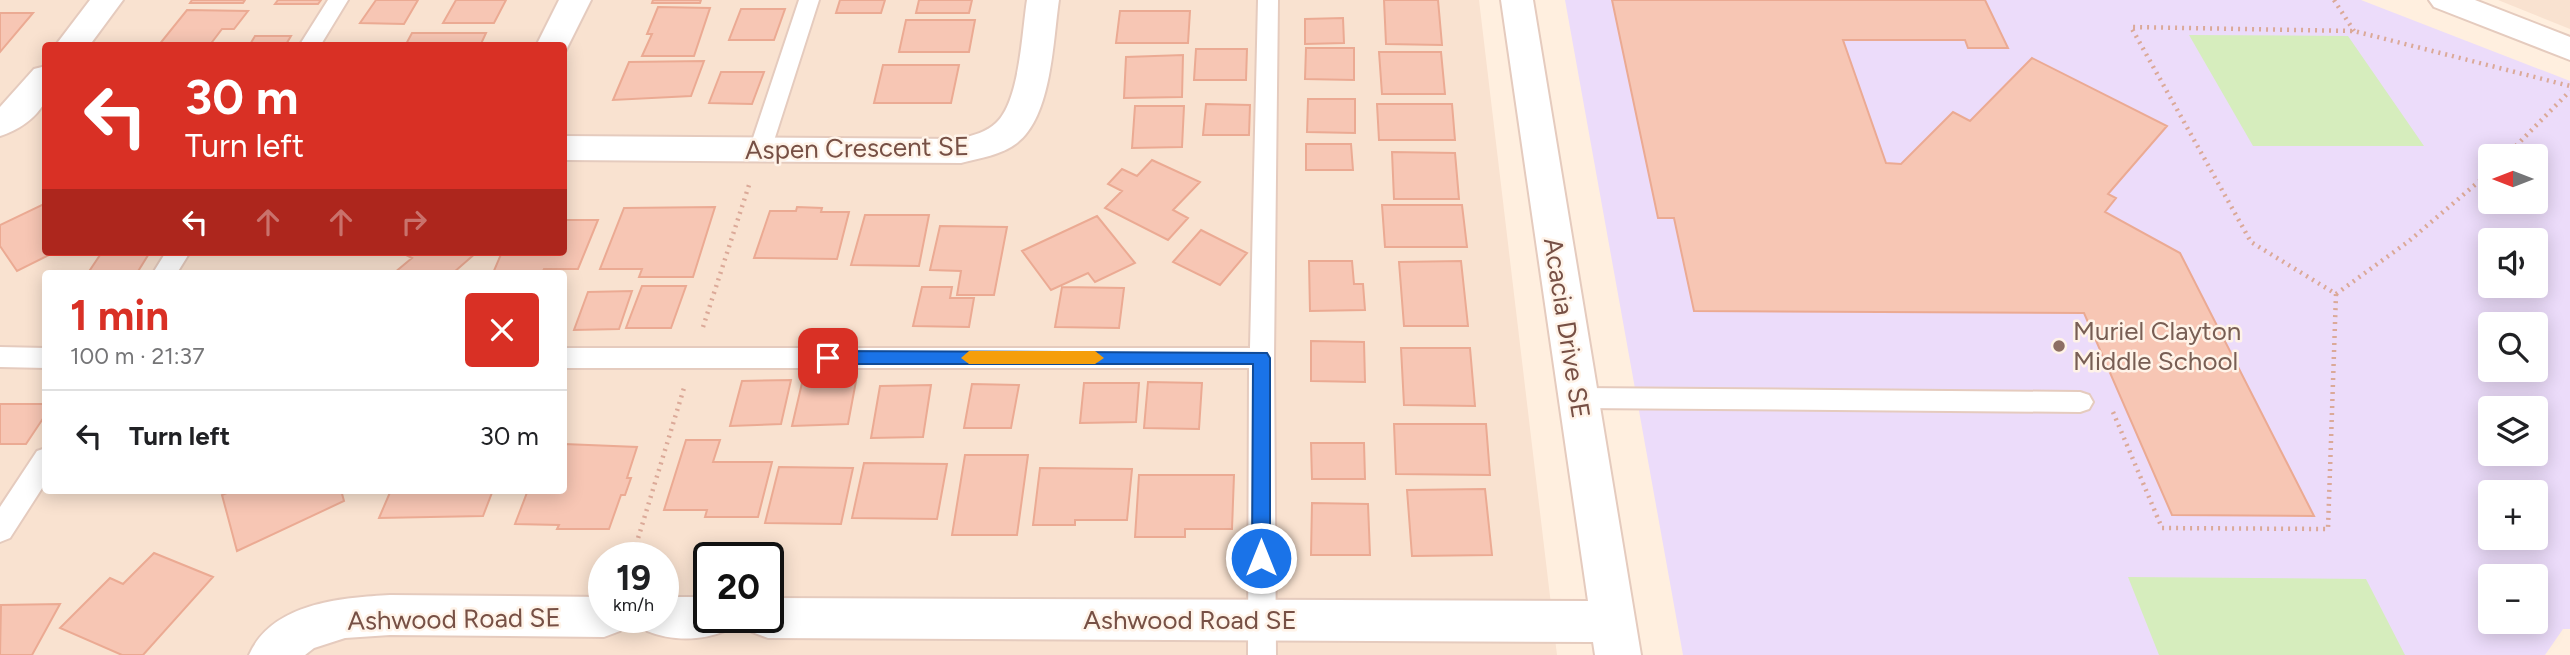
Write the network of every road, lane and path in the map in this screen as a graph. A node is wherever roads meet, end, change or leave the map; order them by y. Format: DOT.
graph roads {
  1 [pos="107,0"];
  2 [pos="338,0"];
  3 [pos="575,0"];
  4 [pos="809,0"];
  5 [pos="1042,0"];
  6 [pos="1268,0"];
  7 [pos="1517,0"];
  8 [pos="2334,0"];
  9 [pos="2445,0"];
  10 [pos="2354,32"];
  11 [pos="74,42"];
  12 [pos="312,42"];
  13 [pos="554,42"];
  14 [pos="2570,48"];
  15 [pos="42,82"];
  16 [pos="2570,88"];
  17 [pos="0,124"];
  18 [pos="2517,144"];
  19 [pos="567,148"];
  20 [pos="760,150"];
  21 [pos="2478,182"];
  22 [pos="2336,294"];
  23 [pos="0,357"];
  24 [pos="42,358"];
  25 [pos="567,358"];
  26 [pos="1262,358"];
  27 [pos="1578,398"];
  28 [pos="2080,402"];
  29 [pos="42,465"];
  30 [pos="0,530"];
  31 [pos="588,617"];
  32 [pos="784,619"];
  33 [pos="1261,638"];
  34 [pos="1615,639"];
  35 [pos="272,655"];
  1 -- 11 [label="street"];
  2 -- 12 [label="lane"];
  3 -- 13 [label="street"];
  4 -- 20 [label="lane"];
  5 -- 20 [label="street, Aspen Crescent SE"];
  6 -- 26 [label="lane"];
  7 -- 27 [label="street, Acacia Drive SE"];
  8 -- 10 [label="path"];
  9 -- 14 [label="street"];
  10 -- 16 [label="path"];
  10 -- 22 [label="path"];
  15 -- 17 [label="street"];
  16 -- 18 [label="path"];
  19 -- 20 [label="street, Aspen Crescent SE"];
  21 -- 22 [label="path"];
  22 -- 28 [label="path"];
  23 -- 24 [label="lane"];
  25 -- 26 [label="lane"];
  26 -- 33 [label="lane"];
  27 -- 28 [label="lane"];
  27 -- 34 [label="street, Acacia Drive SE"];
  29 -- 30 [label="lane"];
  31 -- 35 [label="street, Ashwood Road SE"];
  32 -- 33 [label="street, Ashwood Road SE"];
  33 -- 34 [label="street, Ashwood Road SE"];
}
